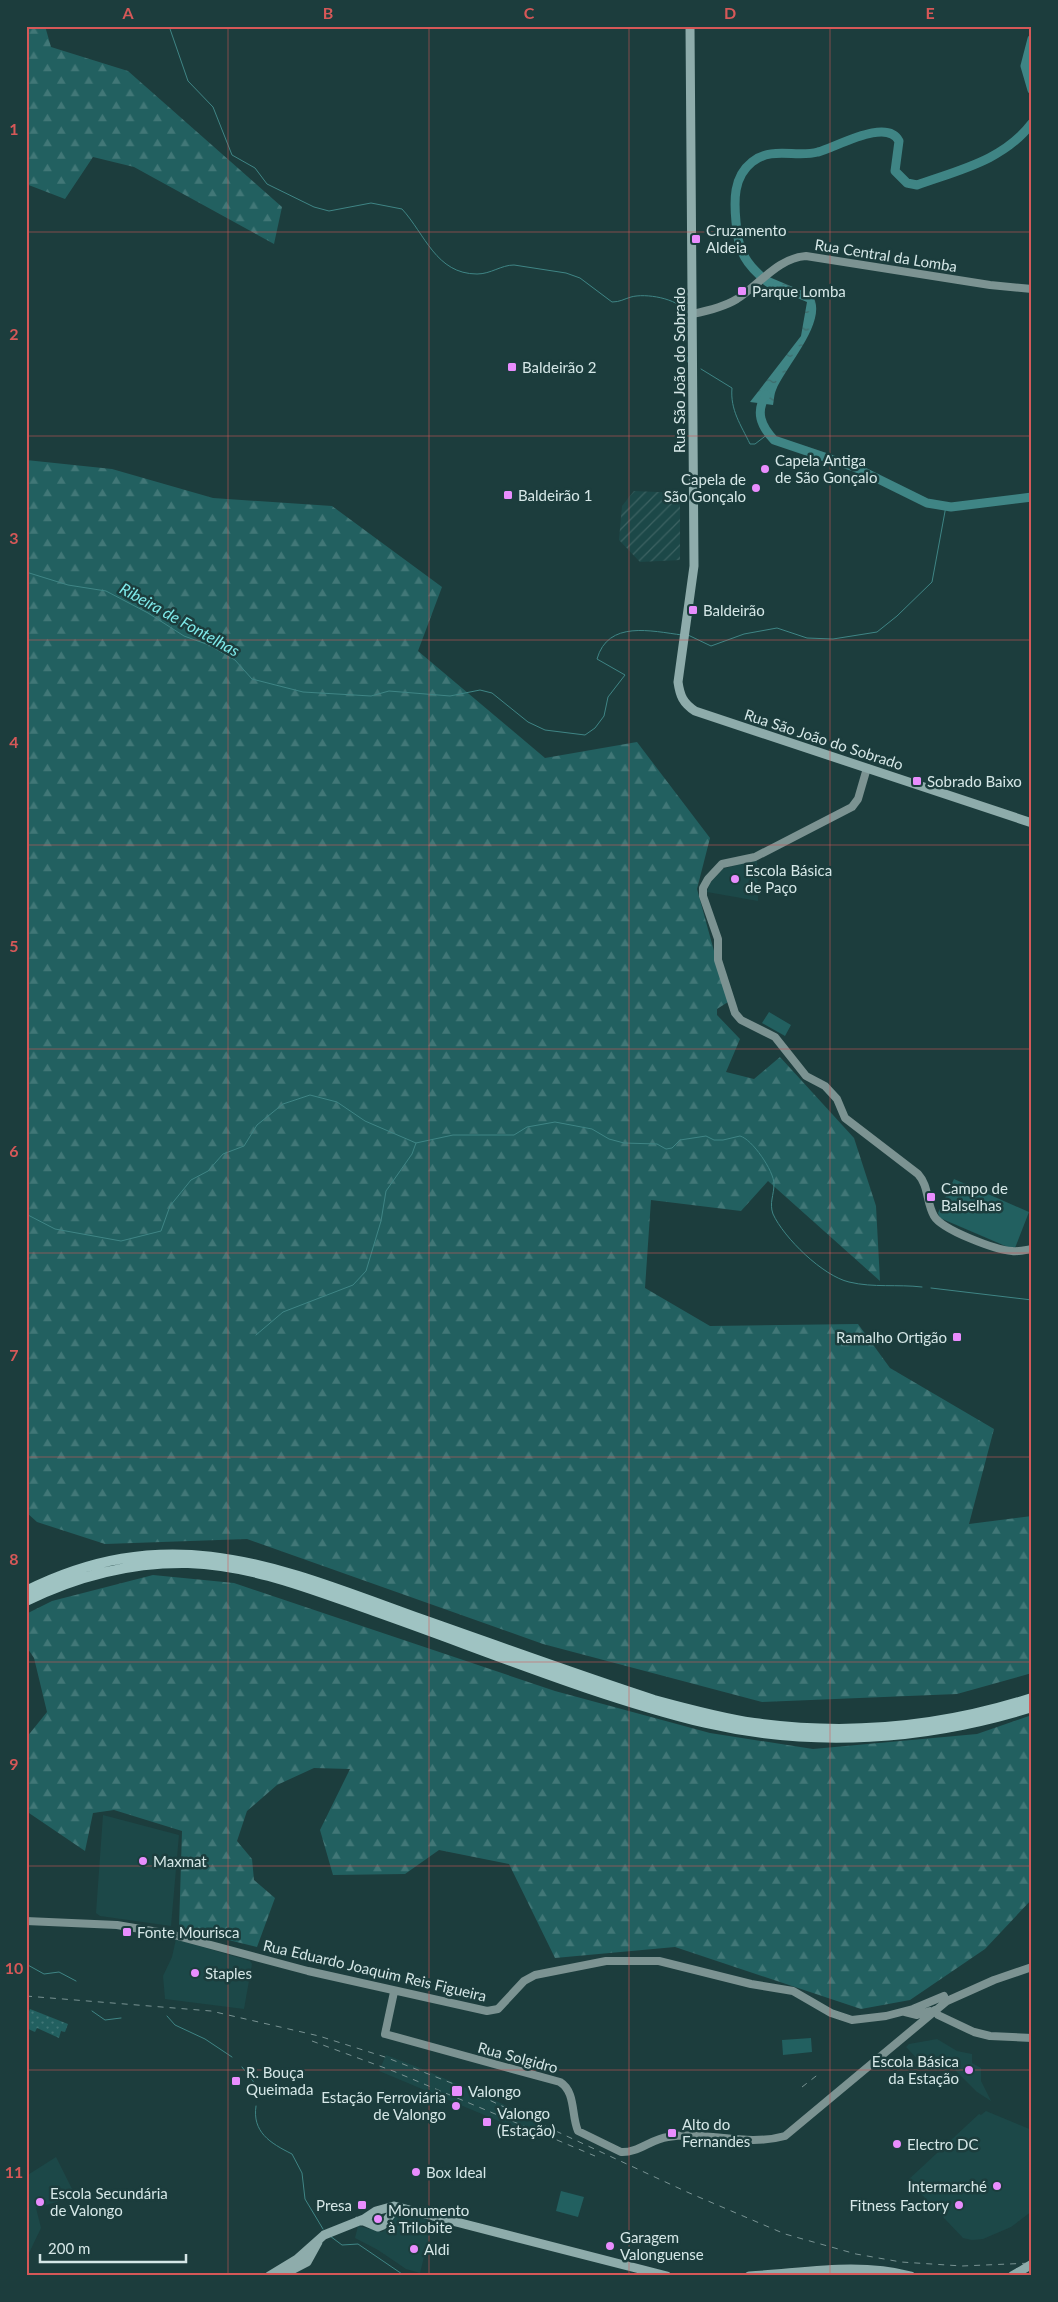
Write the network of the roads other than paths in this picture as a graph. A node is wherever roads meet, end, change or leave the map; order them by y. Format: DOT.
graph roads {
  1 [pos="690,26"];
  2 [pos="1032,289"];
  3 [pos="692,314"];
  4 [pos="867,768"];
  5 [pos="1032,823"];
  6 [pos="1032,1249"];
  7 [pos="26,1591"];
  8 [pos="26,1601"];
  9 [pos="1032,1698"];
  10 [pos="1032,1707"];
  11 [pos="26,1921"];
  12 [pos="1029,1967"];
  13 [pos="394,1992"];
  14 [pos="946,1999"];
  15 [pos="932,2009"];
  16 [pos="909,2011"];
  17 [pos="923,2014"];
  18 [pos="947,2015"];
  19 [pos="912,2024"];
  20 [pos="961,2026"];
  21 [pos="1032,2038"];
  22 [pos="881,2056"];
  23 [pos="409,2210"];
  24 [pos="375,2212"];
  25 [pos="386,2220"];
  26 [pos="358,2221"];
  27 [pos="371,2224"];
  28 [pos="320,2238"];
  29 [pos="313,2254"];
  30 [pos="297,2259"];
  31 [pos="1032,2264"];
  32 [pos="1016,2274"];
  33 [pos="274,2275"];
  34 [pos="763,2275"];
  35 [pos="667,2276"];
  36 [pos="749,2276"];
  37 [pos="778,2276"];
  38 [pos="894,2276"];
  39 [pos="911,2276"];
  1 -- 3 [label="main road, Rua São João do Sobrado"];
  2 -- 3 [label="street, Rua Central da Lomba"];
  3 -- 4 [label="main road, Rua São João do Sobrado"];
  4 -- 5 [label="main road, Rua São João do Sobrado"];
  4 -- 6 [label="street"];
  7 -- 9 [label="highway"];
  8 -- 10 [label="highway"];
  11 -- 13 [label="street, Rua Eduardo Joaquim Reis Figueira"];
  12 -- 14 [label="street"];
  13 -- 16 [label="street, Rua Eduardo Joaquim Reis Figueira"];
  13 -- 22 [label="street, Rua Solgidro"];
  14 -- 15 [label="street"];
  14 -- 16 [label="street"];
  14 -- 18 [label="street"];
  15 -- 16 [label="street"];
  15 -- 17 [label="street"];
  15 -- 18 [label="street"];
  15 -- 20 [label="street"];
  15 -- 22 [label="street"];
  16 -- 17 [label="street"];
  16 -- 19 [label="street"];
  17 -- 19 [label="street"];
  18 -- 20 [label="street"];
  19 -- 22 [label="street"];
  20 -- 21 [label="street"];
  23 -- 24 [label="main road"];
  23 -- 25 [label="main road"];
  23 -- 35 [label="main road"];
  24 -- 25 [label="main road"];
  24 -- 26 [label="main road"];
  24 -- 27 [label="main road"];
  25 -- 27 [label="main road"];
  26 -- 27 [label="main road"];
  26 -- 28 [label="main road"];
  28 -- 29 [label="main road"];
  28 -- 30 [label="main road"];
  29 -- 30 [label="main road"];
  29 -- 33 [label="main road"];
  30 -- 33 [label="main road"];
  31 -- 32 [label="main road, bridge"];
  34 -- 36 [label="main road"];
  34 -- 39 [label="main road"];
  37 -- 38 [label="main road"];
}
